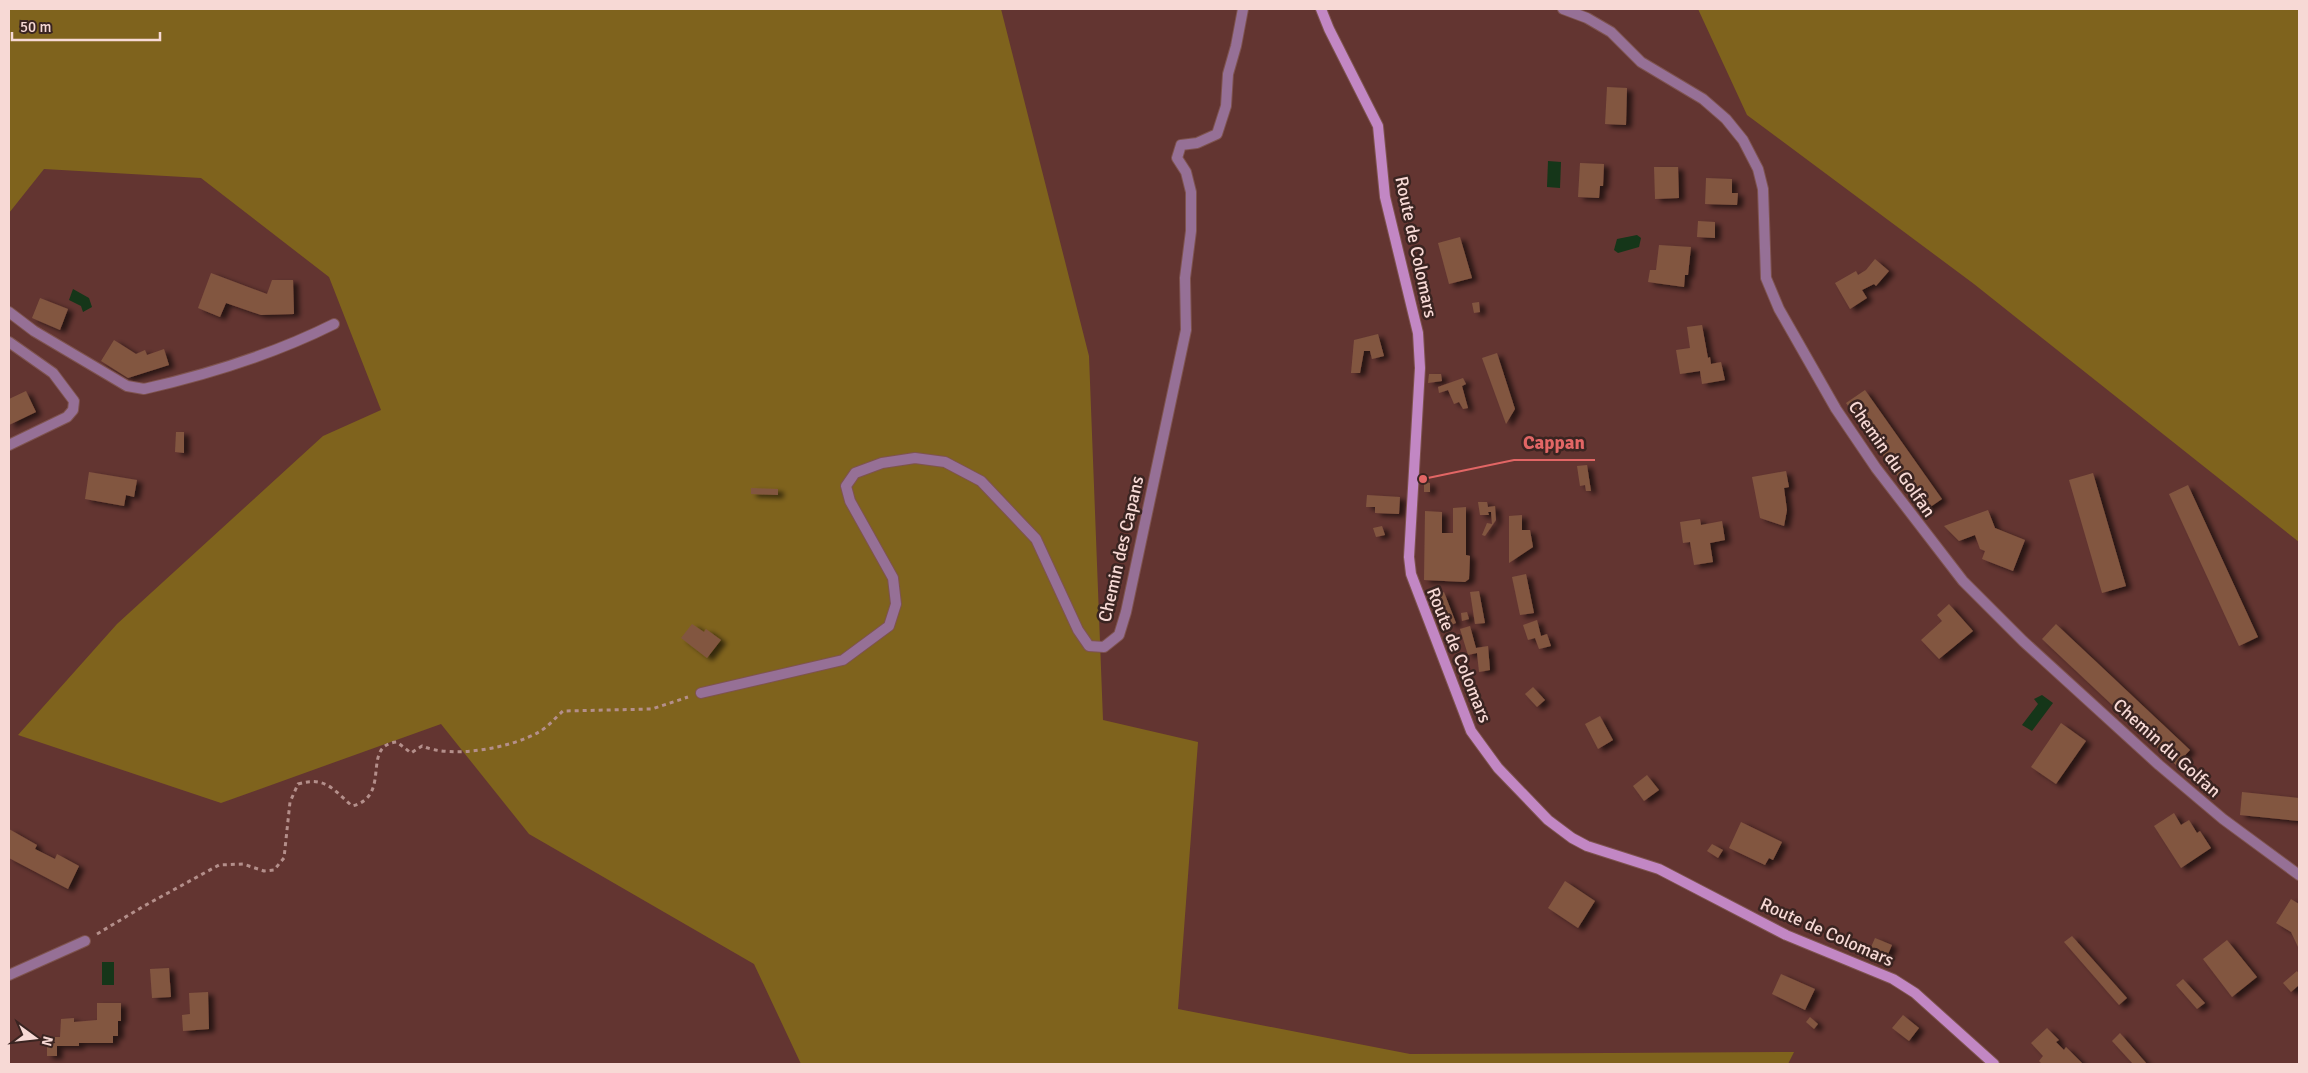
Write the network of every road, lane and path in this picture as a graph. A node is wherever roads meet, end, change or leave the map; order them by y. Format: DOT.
graph roads {
  1 [pos="1243,9"];
  2 [pos="1321,9"];
  3 [pos="1564,9"];
  4 [pos="9,312"];
  5 [pos="334,324"];
  6 [pos="9,342"];
  7 [pos="9,445"];
  8 [pos="701,693"];
  9 [pos="2299,876"];
  10 [pos="85,941"];
  11 [pos="9,975"];
  12 [pos="1994,1064"];
  1 -- 8 [label="street, Chemin des Capans"];
  2 -- 12 [label="main road, Route de Colomars"];
  3 -- 9 [label="street, Chemin du Golfan"];
  4 -- 5 [label="street"];
  6 -- 7 [label="street"];
  8 -- 10 [label="path"];
  10 -- 11 [label="street"];
}
